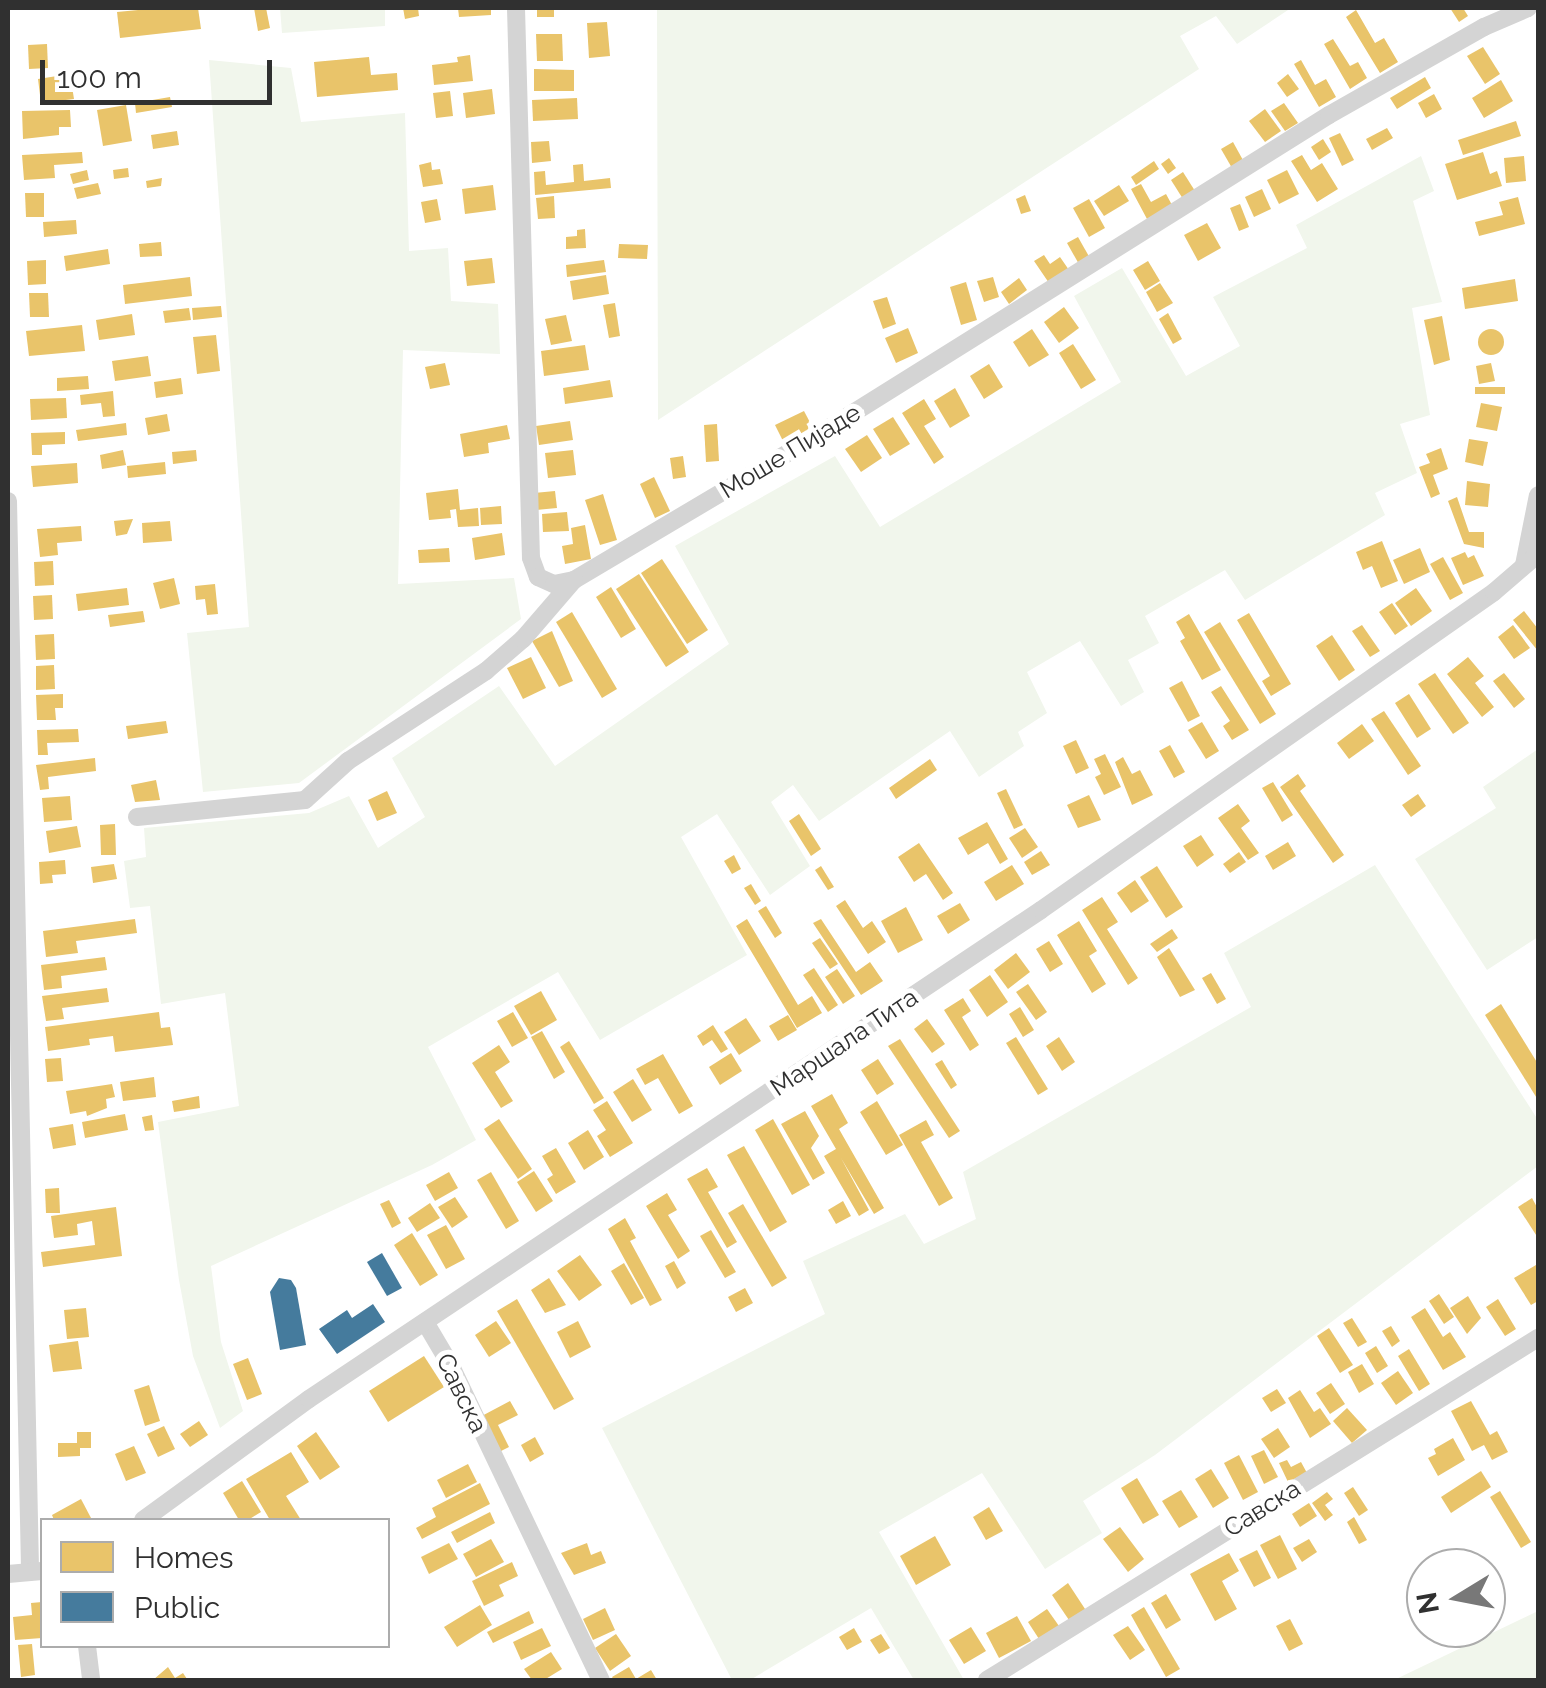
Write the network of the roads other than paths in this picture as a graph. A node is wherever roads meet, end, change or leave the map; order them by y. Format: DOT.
graph roads {
  1 [pos="516,8"];
  2 [pos="1528,8"];
  3 [pos="1538,495"];
  4 [pos="8,501"];
  5 [pos="1531,559"];
  6 [pos="574,580"];
  7 [pos="137,816"];
  8 [pos="425,1322"];
  9 [pos="1538,1338"];
  10 [pos="146,1518"];
  11 [pos="36,1571"];
  12 [pos="8,1574"];
  13 [pos="87,1648"];
  14 [pos="91,1680"];
  15 [pos="601,1680"];
  16 [pos="987,1680"];
  1 -- 6 [label="street"];
  2 -- 6 [label="street, Моше Пијаде"];
  3 -- 5 [label="street"];
  4 -- 11 [label="street"];
  5 -- 8 [label="street, Маршала Тита"];
  6 -- 7 [label="street, Моше Пијаде"];
  8 -- 10 [label="street, Маршала Тита"];
  8 -- 15 [label="street, Савска"];
  9 -- 16 [label="street, Савска"];
  11 -- 12 [label="street"];
  13 -- 14 [label="street"];
}
